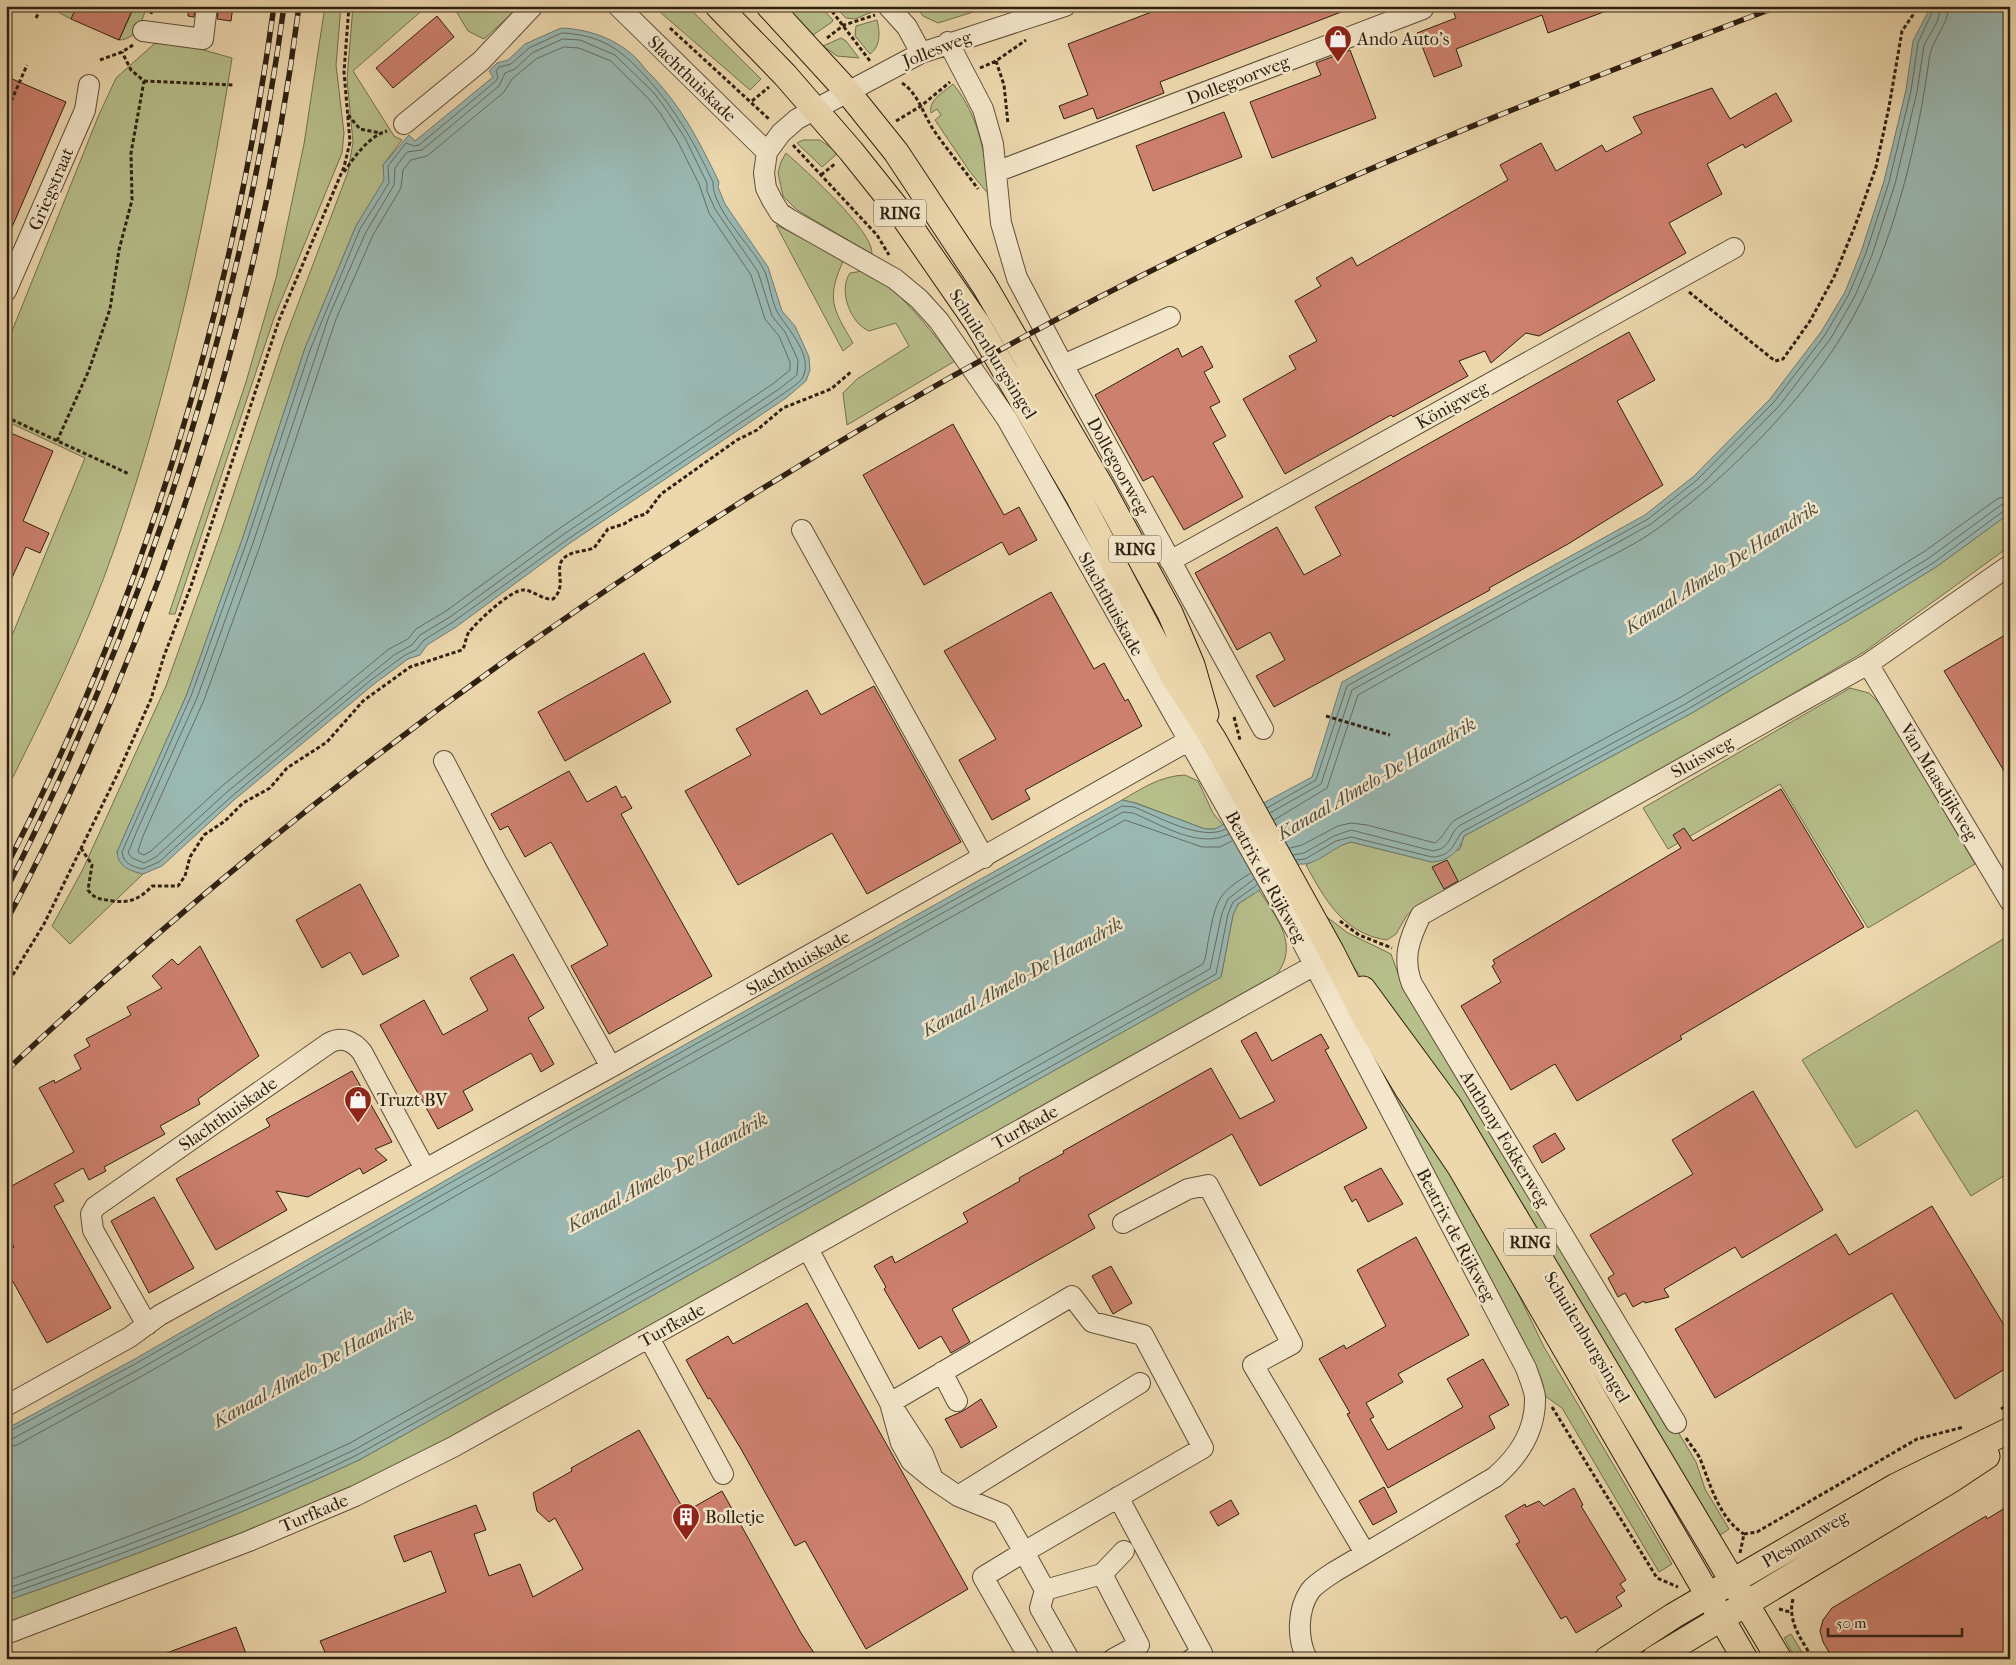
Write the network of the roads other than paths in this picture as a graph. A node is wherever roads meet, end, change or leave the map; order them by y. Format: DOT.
graph roads {
  1 [pos="207,6"];
  2 [pos="533,6"];
  3 [pos="618,6"];
  4 [pos="718,6"];
  5 [pos="769,6"];
  6 [pos="888,6"];
  7 [pos="1065,6"];
  8 [pos="1423,9"];
  9 [pos="143,31"];
  10 [pos="948,42"];
  11 [pos="921,53"];
  12 [pos="88,85"];
  13 [pos="847,91"];
  14 [pos="816,109"];
  15 [pos="404,124"];
  16 [pos="767,152"];
  17 [pos="996,172"];
  18 [pos="1734,248"];
  19 [pos="6,291"];
  20 [pos="1170,317"];
  21 [pos="1063,365"];
  22 [pos="802,530"];
  23 [pos="1170,560"];
  24 [pos="2010,565"];
  25 [pos="1868,664"];
  26 [pos="1263,729"];
  27 [pos="1214,740"];
  28 [pos="1188,741"];
  29 [pos="444,761"];
  30 [pos="1240,808"];
  31 [pos="984,858"];
  32 [pos="2010,901"];
  33 [pos="1406,954"];
  34 [pos="1322,958"];
  35 [pos="611,1067"];
  36 [pos="425,1168"];
  37 [pos="1123,1223"];
  38 [pos="808,1250"];
  39 [pos="147,1325"];
  40 [pos="649,1338"];
  41 [pos="942,1372"];
  42 [pos="1140,1383"];
  43 [pos="957,1401"];
  44 [pos="890,1403"];
  45 [pos="6,1406"];
  46 [pos="1676,1423"];
  47 [pos="2010,1430"];
  48 [pos="2010,1441"];
  49 [pos="723,1474"];
  50 [pos="958,1496"];
  51 [pos="1118,1497"];
  52 [pos="1024,1552"];
  53 [pos="1124,1552"];
  54 [pos="1365,1553"];
  55 [pos="1102,1574"];
  56 [pos="1734,1581"];
  57 [pos="1044,1590"];
  58 [pos="1709,1595"];
  59 [pos="1746,1603"];
  60 [pos="1722,1618"];
  61 [pos="6,1634"];
  62 [pos="1030,1659"];
  63 [pos="1069,1659"];
  64 [pos="1113,1659"];
  65 [pos="1192,1659"];
  66 [pos="1307,1659"];
  67 [pos="1607,1659"];
  68 [pos="1654,1659"];
  69 [pos="1745,1659"];
  70 [pos="1779,1659"];
  1 -- 9 [label="street"];
  2 -- 15 [label="street"];
  3 -- 16 [label="street, Slachthuiskade"];
  4 -- 14 [label="main road, Schuilenburgsingel / RING"];
  5 -- 13 [label="main road, Schuilenburgsingel / RING"];
  6 -- 11 [label="street"];
  7 -- 10 [label="street, Jollesweg"];
  8 -- 17 [label="street, Dollegoorweg"];
  10 -- 11 [label="street, Jollesweg"];
  10 -- 17 [label="street, Dollegoorweg"];
  11 -- 13 [label="street, Jollesweg"];
  12 -- 19 [label="street, Griegstraat"];
  13 -- 14 [label="street, Jollesweg"];
  13 -- 27 [label="main road, Schuilenburgsingel / RING"];
  14 -- 16 [label="street"];
  14 -- 27 [label="main road, Schuilenburgsingel / RING"];
  16 -- 28 [label="street, Slachthuiskade"];
  17 -- 21 [label="street, Dollegoorweg"];
  18 -- 23 [label="street, Königweg"];
  20 -- 21 [label="street"];
  21 -- 23 [label="street, Dollegoorweg"];
  22 -- 31 [label="street"];
  23 -- 26 [label="street, Dollegoorweg"];
  24 -- 25 [label="street, Sluisweg"];
  25 -- 32 [label="street, Van Maasdijkweg"];
  25 -- 33 [label="street, Sluisweg"];
  27 -- 30 [label="main road, Schuilenburgsingel / RING"];
  28 -- 30 [label="street, Beatrix de Rijkweg"];
  28 -- 31 [label="street, Slachthuiskade"];
  29 -- 35 [label="street"];
  30 -- 34 [label="main road, Schuilenburgsingel / RING"];
  31 -- 35 [label="street, Slachthuiskade"];
  33 -- 46 [label="street, Anthony Fokkerweg"];
  34 -- 38 [label="street, Turfkade"];
  34 -- 54 [label="street, Beatrix de Rijkweg"];
  34 -- 56 [label="main road, Schuilenburgsingel / RING"];
  34 -- 58 [label="main road, Schuilenburgsingel / RING"];
  35 -- 36 [label="street, Slachthuiskade"];
  36 -- 39 [label="street, Slachthuiskade"];
  36 -- 39 [label="street, Slachthuiskade"];
  37 -- 54 [label="street"];
  38 -- 40 [label="street, Turfkade"];
  38 -- 44 [label="street"];
  39 -- 45 [label="street, Slachthuiskade"];
  40 -- 49 [label="street"];
  40 -- 61 [label="street, Turfkade"];
  41 -- 43 [label="street"];
  41 -- 44 [label="street"];
  41 -- 51 [label="street"];
  42 -- 50 [label="street"];
  44 -- 50 [label="street"];
  47 -- 56 [label="main road, Plesmanweg"];
  48 -- 59 [label="main road, Plesmanweg"];
  50 -- 52 [label="street"];
  51 -- 52 [label="street"];
  51 -- 65 [label="street"];
  52 -- 57 [label="street"];
  52 -- 62 [label="street"];
  53 -- 55 [label="street"];
  54 -- 66 [label="street, Beatrix de Rijkweg"];
  55 -- 57 [label="street"];
  55 -- 64 [label="street"];
  56 -- 58 [label="main road, Plesmanweg"];
  56 -- 59 [label="main road, RING"];
  57 -- 63 [label="street"];
  58 -- 60 [label="main road, RING"];
  58 -- 67 [label="main road, Plesmanweg"];
  59 -- 60 [label="main road, Plesmanweg"];
  59 -- 70 [label="main road, RING"];
  60 -- 68 [label="main road, Plesmanweg"];
  60 -- 69 [label="main road, RING"];
}
